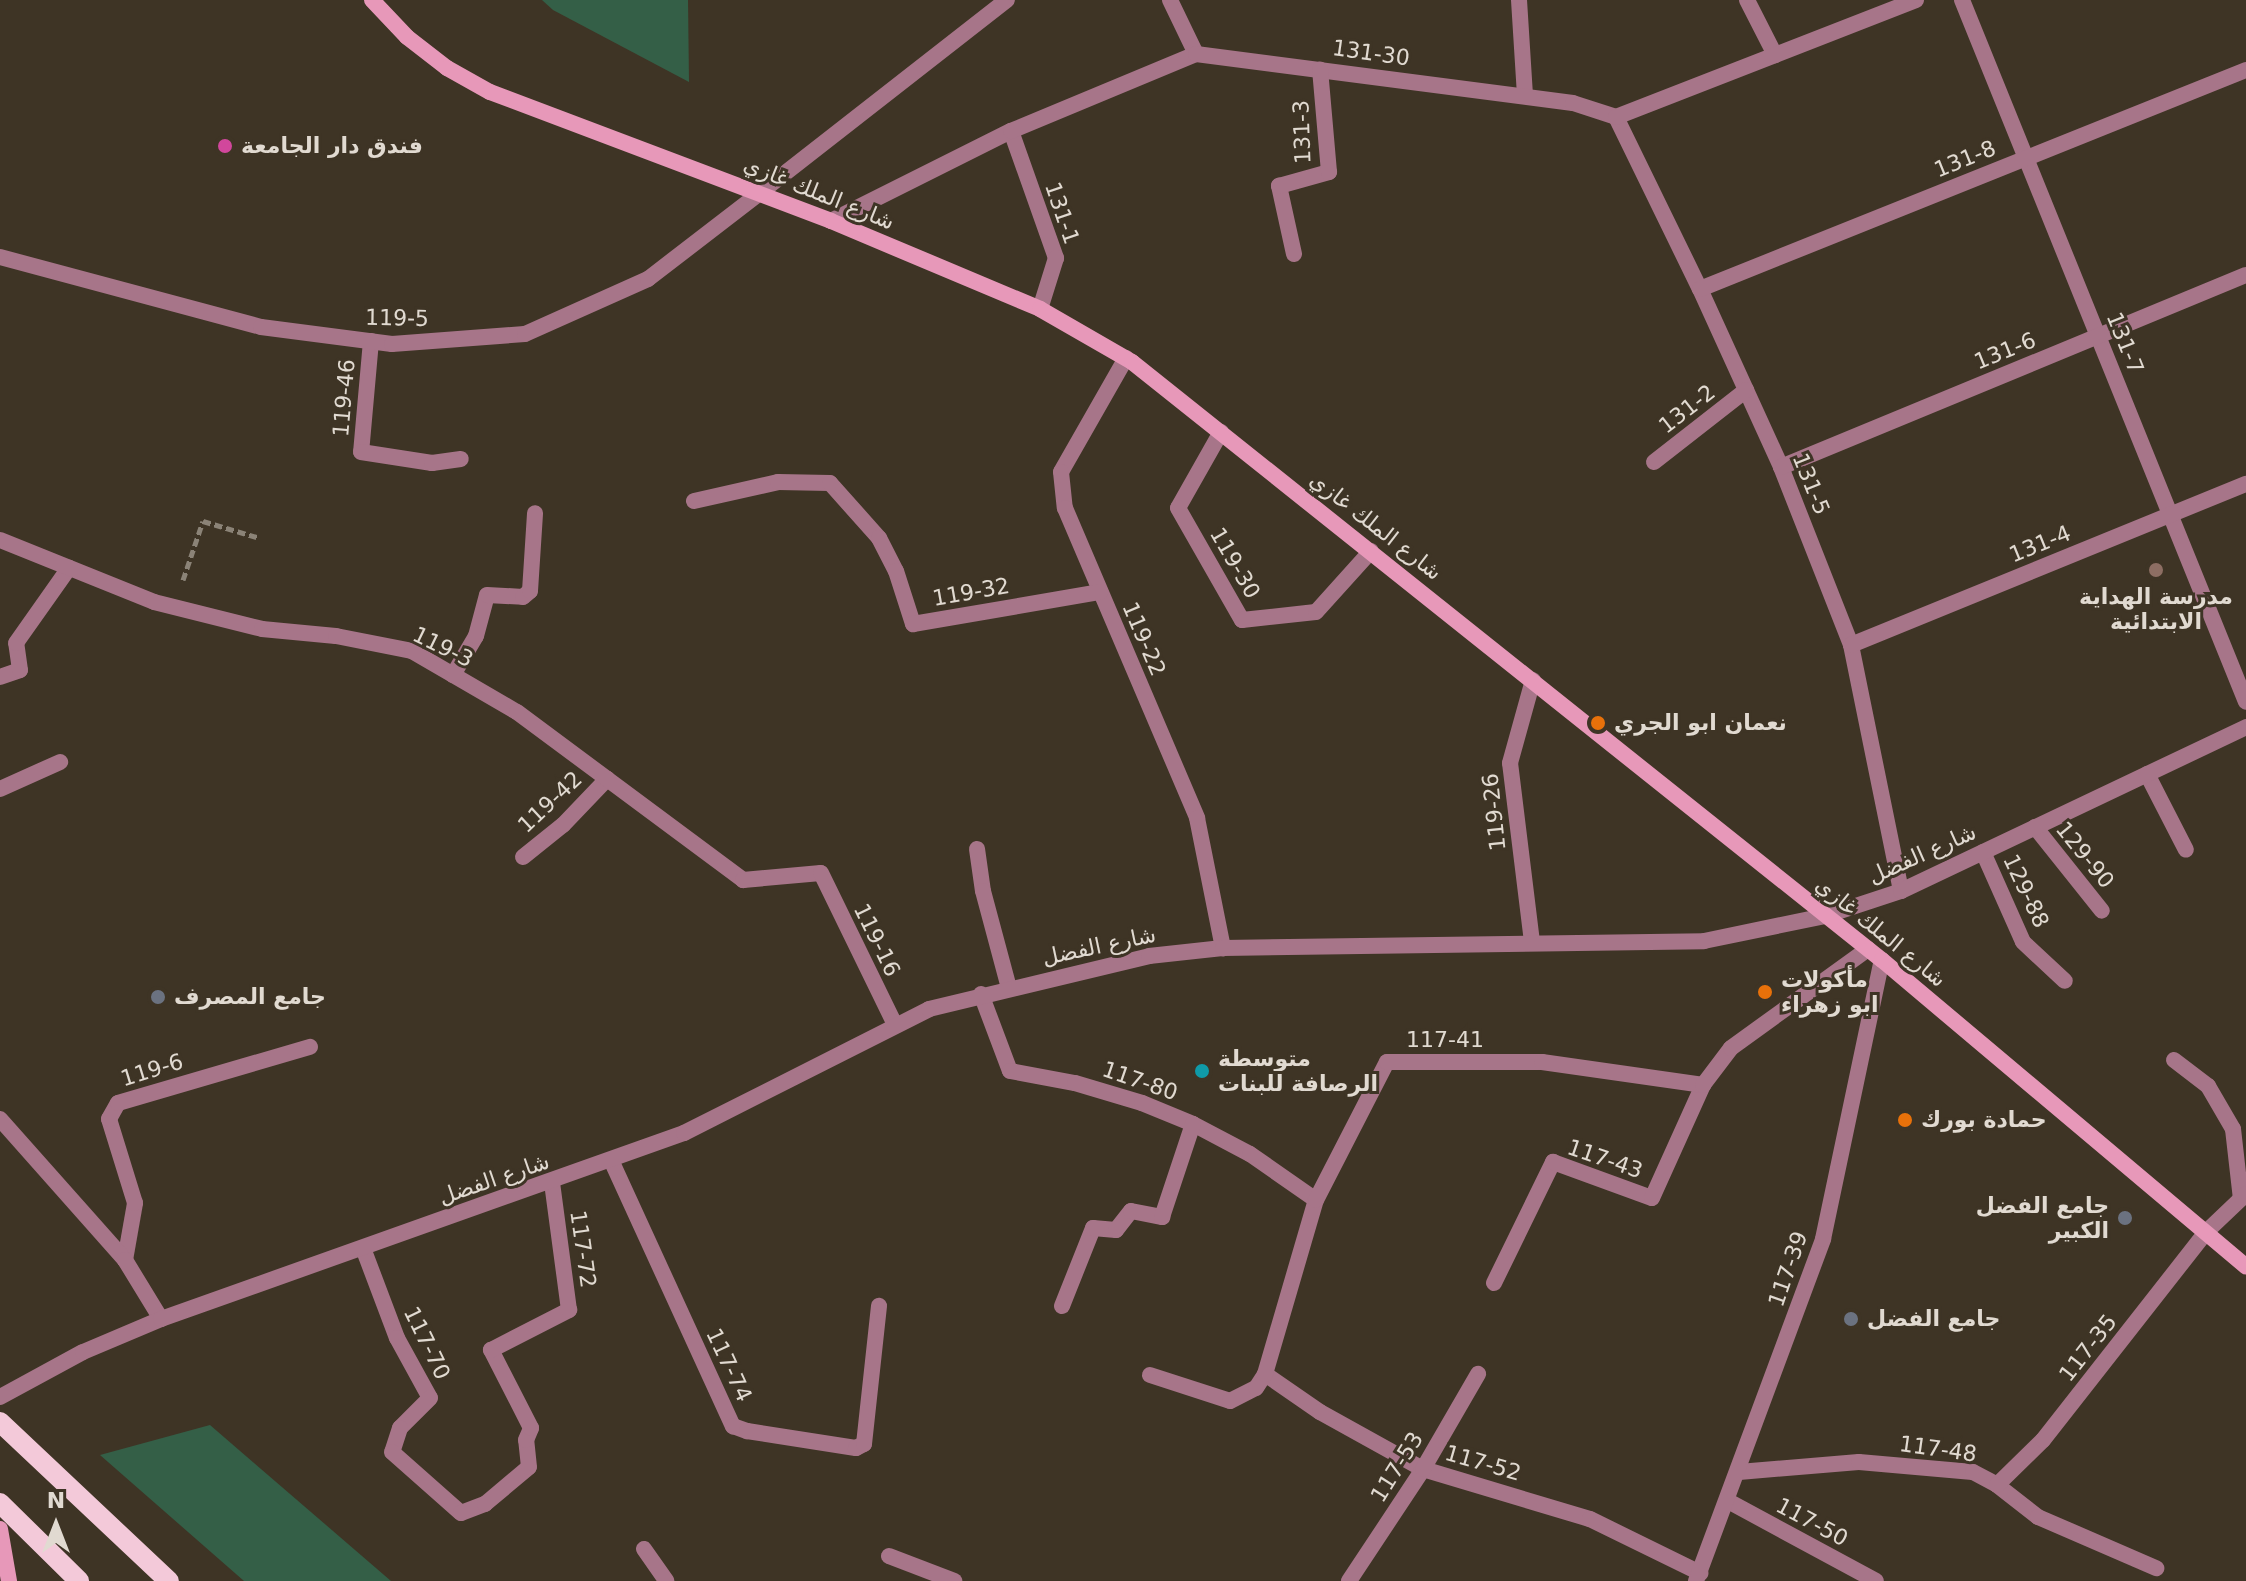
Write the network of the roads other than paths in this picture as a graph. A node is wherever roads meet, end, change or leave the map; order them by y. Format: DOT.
graph roads {
  1 [pos="372,0"];
  2 [pos="1007,0"];
  3 [pos="1170,0"];
  4 [pos="1519,0"];
  5 [pos="1747,0"];
  6 [pos="1916,0"];
  7 [pos="1962,0"];
  8 [pos="1196,54"];
  9 [pos="1775,55"];
  10 [pos="1320,69"];
  11 [pos="2246,70"];
  12 [pos="1525,96"];
  13 [pos="1616,117"];
  14 [pos="1011,131"];
  15 [pos="2026,158"];
  16 [pos="761,192"];
  17 [pos="831,221"];
  18 [pos="1294,254"];
  19 [pos="0,257"];
  20 [pos="2246,275"];
  21 [pos="1700,289"];
  22 [pos="1040,309"];
  23 [pos="2098,336"];
  24 [pos="371,341"];
  25 [pos="1126,358"];
  26 [pos="1746,390"];
  27 [pos="1221,432"];
  28 [pos="461,459"];
  29 [pos="1654,462"];
  30 [pos="1781,467"];
  31 [pos="2246,484"];
  32 [pos="694,501"];
  33 [pos="535,513"];
  34 [pos="2170,515"];
  35 [pos="0,540"];
  36 [pos="1371,551"];
  37 [pos="69,568"];
  38 [pos="1100,592"];
  39 [pos="1851,645"];
  40 [pos="453,675"];
  41 [pos="0,677"];
  42 [pos="1533,680"];
  43 [pos="2246,702"];
  44 [pos="2246,727"];
  45 [pos="60,762"];
  46 [pos="2147,774"];
  47 [pos="607,779"];
  48 [pos="0,789"];
  49 [pos="2035,827"];
  50 [pos="977,849"];
  51 [pos="2186,850"];
  52 [pos="1983,852"];
  53 [pos="523,857"];
  54 [pos="821,873"];
  55 [pos="1901,891"];
  56 [pos="2102,911"];
  57 [pos="1825,916"];
  58 [pos="1532,942"];
  59 [pos="1223,948"];
  60 [pos="1868,949"];
  61 [pos="1882,960"];
  62 [pos="2065,981"];
  63 [pos="1009,988"];
  64 [pos="981,994"];
  65 [pos="895,1025"];
  66 [pos="310,1047"];
  67 [pos="2174,1060"];
  68 [pos="1703,1085"];
  69 [pos="0,1119"];
  70 [pos="1193,1124"];
  71 [pos="611,1160"];
  72 [pos="552,1183"];
  73 [pos="2243,1197"];
  74 [pos="1316,1200"];
  75 [pos="2206,1232"];
  76 [pos="363,1248"];
  77 [pos="125,1260"];
  78 [pos="2246,1266"];
  79 [pos="1494,1283"];
  80 [pos="879,1306"];
  81 [pos="1062,1306"];
  82 [pos="161,1319"];
  83 [pos="1265,1374"];
  84 [pos="1478,1374"];
  85 [pos="1150,1375"];
  86 [pos="0,1397"];
  87 [pos="0,1422"];
  88 [pos="1423,1469"];
  89 [pos="1739,1472"];
  90 [pos="1997,1485"];
  91 [pos="1728,1501"];
  92 [pos="0,1503"];
  93 [pos="461,1513"];
  94 [pos="0,1529"];
  95 [pos="644,1549"];
  96 [pos="889,1556"];
  97 [pos="2156,1568"];
  98 [pos="1698,1577"];
  99 [pos="9,1581"];
  100 [pos="79,1581"];
  101 [pos="169,1581"];
  102 [pos="666,1581"];
  103 [pos="954,1581"];
  104 [pos="1349,1581"];
  105 [pos="1876,1581"];
  1 -- 16 [label="street, شارع الملك غازي"];
  2 -- 16 [label="street, 119-5"];
  3 -- 8 [label="street"];
  4 -- 12 [label="street"];
  5 -- 9 [label="street"];
  6 -- 9 [label="street"];
  7 -- 15 [label="street, 131-7"];
  8 -- 10 [label="street, 131-30"];
  8 -- 14 [label="street, 131-30"];
  9 -- 13 [label="street"];
  10 -- 12 [label="street, 131-30"];
  10 -- 18 [label="street, 131-3"];
  11 -- 15 [label="street, 131-8"];
  12 -- 13 [label="street, 131-30"];
  13 -- 21 [label="street, 131-5"];
  14 -- 17 [label="street, 131-30"];
  14 -- 22 [label="street, 131-1"];
  15 -- 21 [label="street, 131-8"];
  15 -- 23 [label="street, 131-7"];
  16 -- 17 [label="street, شارع الملك غازي"];
  16 -- 24 [label="street, 119-5"];
  17 -- 22 [label="street, شارع الملك غازي"];
  19 -- 24 [label="street, 119-5"];
  20 -- 23 [label="street, 131-6"];
  21 -- 26 [label="street, 131-5"];
  22 -- 25 [label="street, شارع الملك غازي"];
  23 -- 30 [label="street, 131-6"];
  23 -- 34 [label="street, 131-7"];
  24 -- 28 [label="street, 119-46"];
  25 -- 27 [label="street, شارع الملك غازي"];
  25 -- 38 [label="street, 119-22"];
  26 -- 29 [label="street, 131-2"];
  26 -- 30 [label="street, 131-5"];
  27 -- 36 [label="street, شارع الملك غازي"];
  27 -- 36 [label="street, 119-30"];
  30 -- 39 [label="street, 131-5"];
  31 -- 34 [label="street, 131-4"];
  32 -- 38 [label="street, 119-32"];
  33 -- 40 [label="street"];
  34 -- 39 [label="street, 131-4"];
  34 -- 43 [label="street, 131-7"];
  35 -- 37 [label="street, 119-3"];
  36 -- 42 [label="street, شارع الملك غازي"];
  37 -- 40 [label="street, 119-3"];
  37 -- 41 [label="street"];
  38 -- 59 [label="street, 119-22"];
  39 -- 55 [label="street, 131-5"];
  40 -- 47 [label="street, 119-3"];
  42 -- 57 [label="street, شارع الملك غازي"];
  42 -- 58 [label="street, 119-26"];
  44 -- 46 [label="street, شارع الفضل"];
  45 -- 48 [label="street"];
  46 -- 49 [label="street, شارع الفضل"];
  46 -- 51 [label="street"];
  47 -- 53 [label="street, 119-42"];
  47 -- 54 [label="street, 119-3"];
  49 -- 52 [label="street, شارع الفضل"];
  49 -- 56 [label="street, 129-90"];
  50 -- 63 [label="street"];
  52 -- 55 [label="street, شارع الفضل"];
  52 -- 62 [label="street, 129-88"];
  54 -- 65 [label="street, 119-16"];
  55 -- 57 [label="street, شارع الفضل"];
  57 -- 58 [label="street, شارع الفضل"];
  57 -- 60 [label="street, شارع الملك غازي"];
  58 -- 59 [label="street, شارع الفضل"];
  59 -- 63 [label="street, شارع الفضل"];
  60 -- 61 [label="street, شارع الملك غازي"];
  60 -- 68 [label="street"];
  61 -- 75 [label="street, شارع الملك غازي"];
  61 -- 89 [label="street, 117-39"];
  63 -- 64 [label="street, شارع الفضل"];
  64 -- 65 [label="street, شارع الفضل"];
  64 -- 70 [label="street, 117-80"];
  65 -- 71 [label="street, شارع الفضل"];
  66 -- 77 [label="street, 119-6"];
  67 -- 73 [label="street"];
  68 -- 74 [label="street, 117-41"];
  68 -- 79 [label="street, 117-43"];
  69 -- 77 [label="street"];
  70 -- 74 [label="street, 117-80"];
  70 -- 81 [label="street"];
  71 -- 72 [label="street, شارع الفضل"];
  71 -- 80 [label="street, 117-74"];
  72 -- 76 [label="street, شارع الفضل"];
  72 -- 93 [label="street, 117-72"];
  73 -- 75 [label="street, 117-35"];
  74 -- 83 [label="street, 117-41"];
  75 -- 78 [label="street, شارع الملك غازي"];
  75 -- 90 [label="street, 117-35"];
  76 -- 82 [label="street, شارع الفضل"];
  76 -- 93 [label="street, 117-70"];
  77 -- 82 [label="street"];
  82 -- 86 [label="street, شارع الفضل"];
  83 -- 85 [label="street"];
  83 -- 88 [label="street, 117-52"];
  84 -- 88 [label="street, 117-53"];
  87 -- 101 [label="main road"];
  88 -- 98 [label="street, 117-52"];
  88 -- 104 [label="street, 117-53"];
  89 -- 90 [label="street, 117-48"];
  89 -- 91 [label="street, 117-39"];
  90 -- 97 [label="street, 117-48"];
  91 -- 98 [label="street, 117-39"];
  91 -- 105 [label="street, 117-50"];
  92 -- 100 [label="main road"];
  94 -- 99 [label="street"];
  95 -- 102 [label="street"];
  96 -- 103 [label="street"];
}
